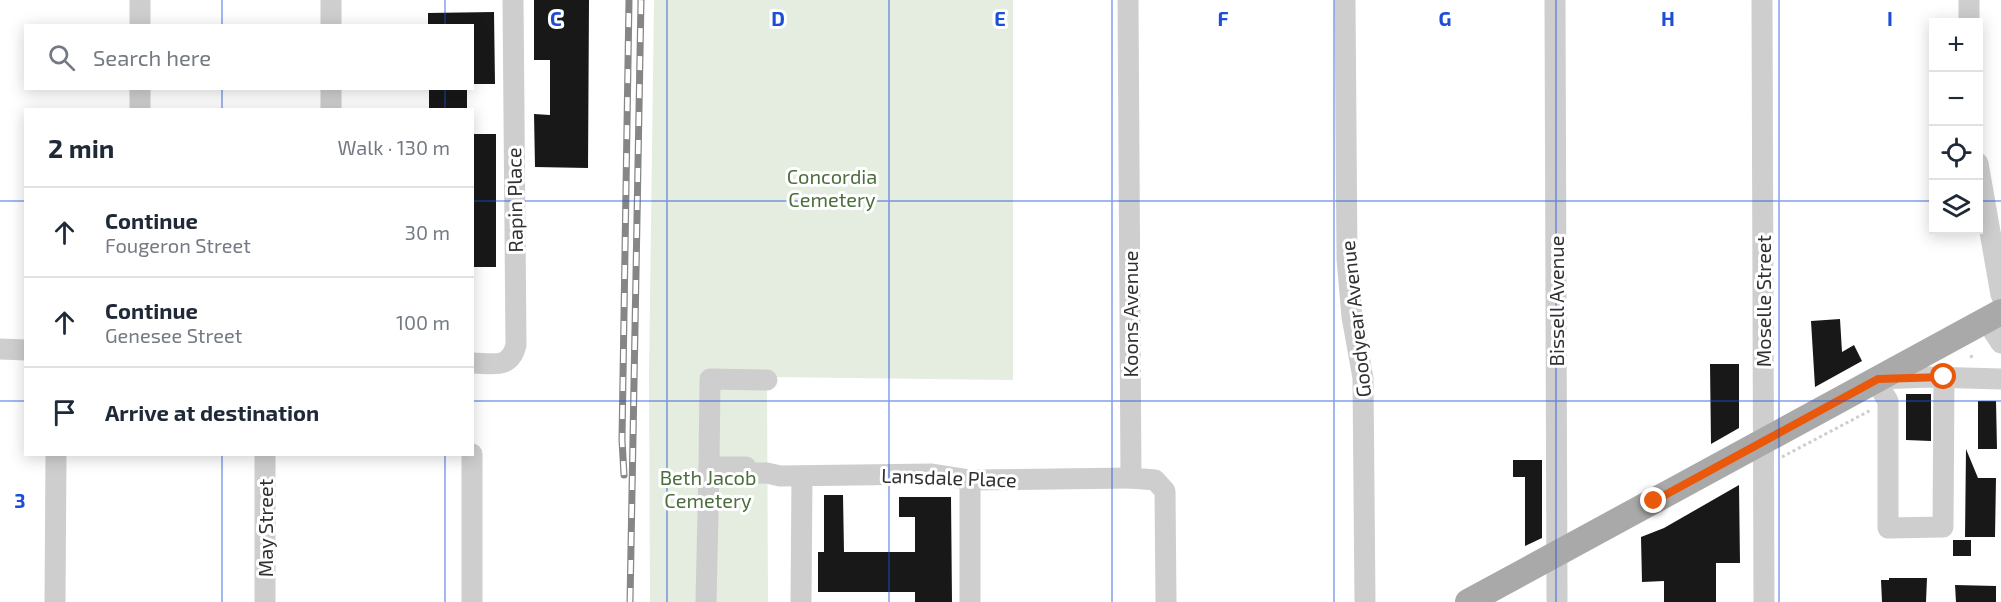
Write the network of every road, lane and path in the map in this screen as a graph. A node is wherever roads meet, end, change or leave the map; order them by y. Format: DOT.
graph roads {
  1 [pos="140,0"];
  2 [pos="332,0"];
  3 [pos="513,0"];
  4 [pos="1128,0"];
  5 [pos="1345,0"];
  6 [pos="1555,0"];
  7 [pos="1761,0"];
  8 [pos="1969,0"];
  9 [pos="1969,18"];
  10 [pos="140,24"];
  11 [pos="331,24"];
  12 [pos="140,90"];
  13 [pos="331,90"];
  14 [pos="140,108"];
  15 [pos="331,108"];
  16 [pos="1981,180"];
  17 [pos="2001,295"];
  18 [pos="1994,316"];
  19 [pos="2001,343"];
  20 [pos="0,349"];
  21 [pos="24,350"];
  22 [pos="1975,355"];
  23 [pos="1970,357"];
  24 [pos="474,363"];
  25 [pos="1944,377"];
  26 [pos="2001,379"];
  27 [pos="767,380"];
  28 [pos="1881,387"];
  29 [pos="1773,450"];
  30 [pos="56,456"];
  31 [pos="265,456"];
  32 [pos="472,456"];
  33 [pos="709,467"];
  34 [pos="802,476"];
  35 [pos="1131,478"];
  36 [pos="970,480"];
  37 [pos="1557,554"];
  38 [pos="55,602"];
  39 [pos="264,602"];
  40 [pos="472,602"];
  41 [pos="706,602"];
  42 [pos="801,602"];
  43 [pos="970,602"];
  44 [pos="1166,602"];
  45 [pos="1365,602"];
  46 [pos="1468,602"];
  47 [pos="1557,602"];
  48 [pos="1764,602"];
  1 -- 10 [label="street"];
  2 -- 11 [label="street"];
  3 -- 24 [label="street, Rapin Place"];
  4 -- 35 [label="street, Koons Avenue"];
  5 -- 45 [label="street, Goodyear Avenue"];
  6 -- 37 [label="street, Bissell Avenue"];
  7 -- 29 [label="street, Moselle Street"];
  8 -- 9 [label="street"];
  12 -- 14 [label="street"];
  13 -- 15 [label="street"];
  16 -- 17 [label="street"];
  18 -- 19 [label="street"];
  18 -- 28 [label="main road"];
  20 -- 21 [label="street"];
  22 -- 23 [label="path"];
  25 -- 26 [label="street"];
  25 -- 28 [label="street"];
  25 -- 28 [label="street"];
  27 -- 33 [label="street"];
  28 -- 29 [label="main road"];
  28 -- 29 [label="path"];
  29 -- 37 [label="main road"];
  29 -- 48 [label="street, Moselle Street"];
  30 -- 38 [label="street"];
  31 -- 39 [label="street, May Street"];
  32 -- 40 [label="street"];
  33 -- 34 [label="street, Lansdale Place"];
  33 -- 41 [label="street"];
  34 -- 36 [label="street, Lansdale Place"];
  34 -- 42 [label="street"];
  35 -- 36 [label="street, Lansdale Place"];
  35 -- 44 [label="street"];
  36 -- 43 [label="street"];
  37 -- 46 [label="main road"];
  37 -- 47 [label="street, Bissell Avenue"];
}
